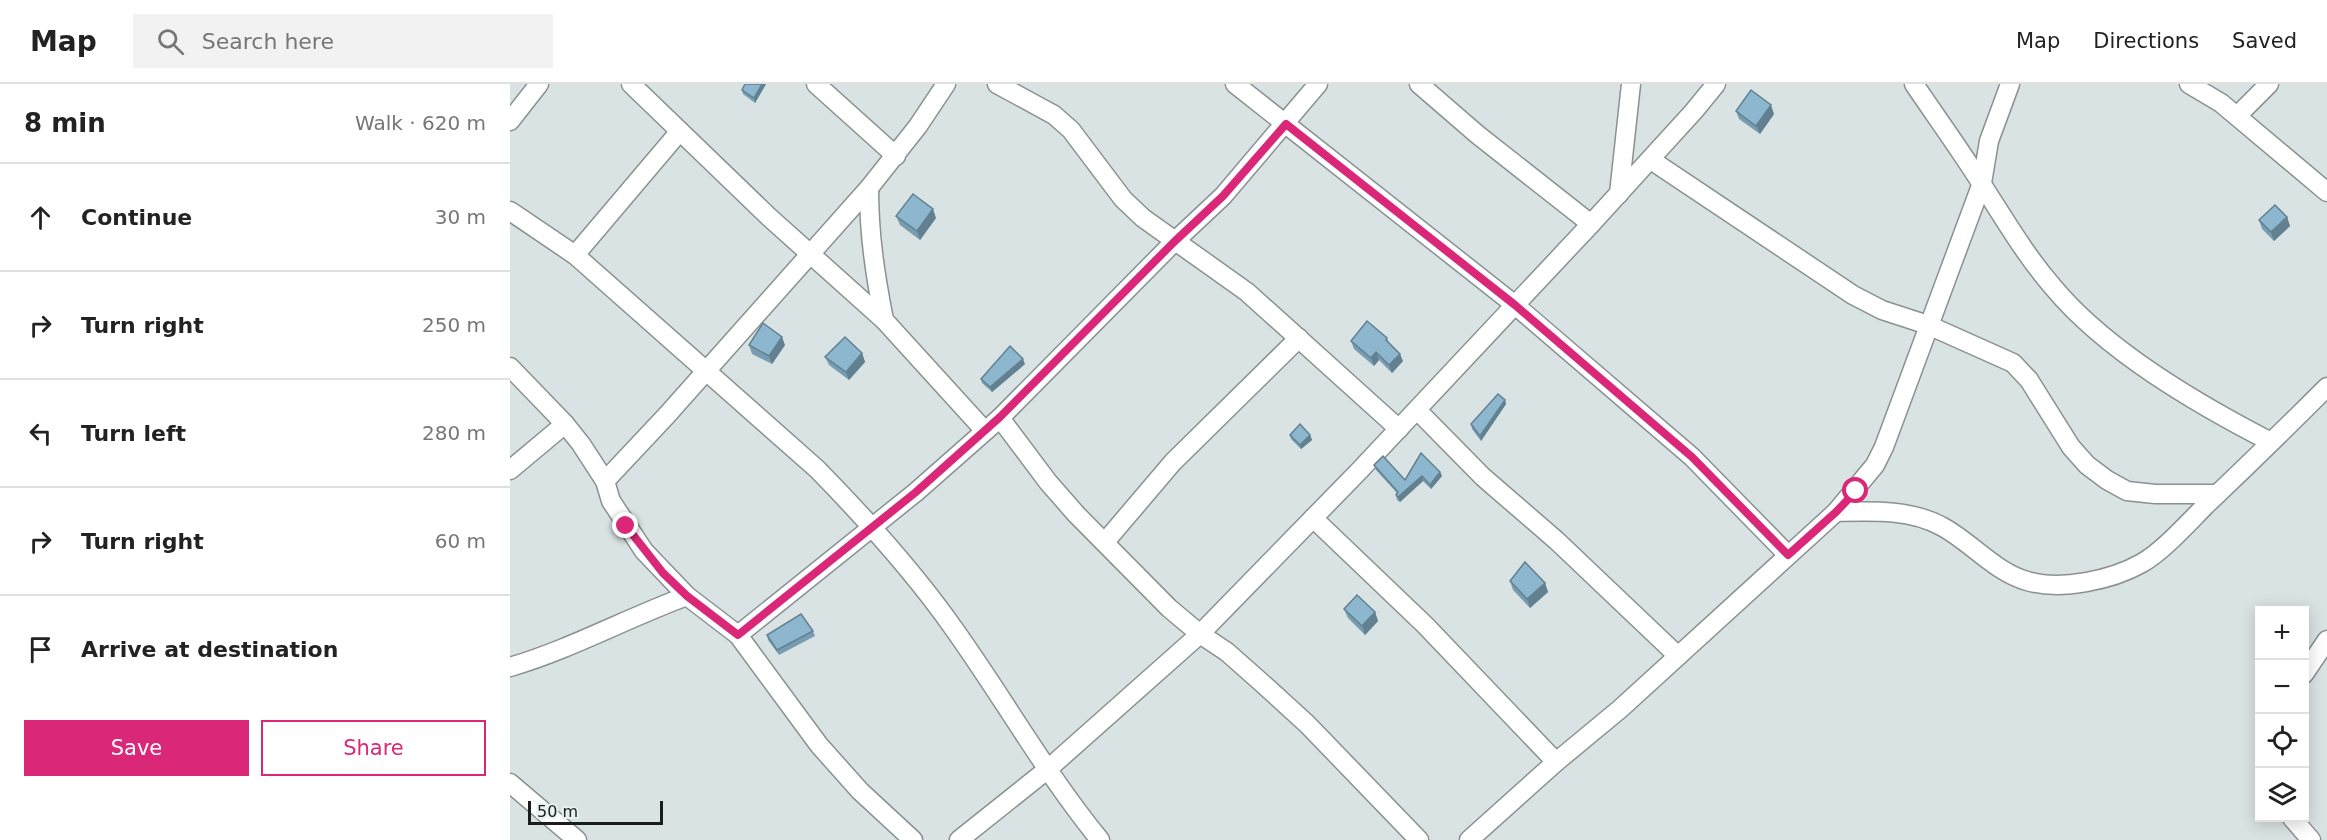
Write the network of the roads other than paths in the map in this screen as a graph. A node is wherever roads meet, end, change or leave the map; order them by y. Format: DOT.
graph roads {
  1 [pos="539,84"];
  2 [pos="631,84"];
  3 [pos="816,84"];
  4 [pos="946,84"];
  5 [pos="997,84"];
  6 [pos="1236,84"];
  7 [pos="1318,84"];
  8 [pos="1419,84"];
  9 [pos="1631,84"];
  10 [pos="1716,84"];
  11 [pos="1914,84"];
  12 [pos="2010,84"];
  13 [pos="2189,84"];
  14 [pos="2269,84"];
  15 [pos="2237,116"];
  16 [pos="510,121"];
  17 [pos="1286,124"];
  18 [pos="680,131"];
  19 [pos="896,156"];
  20 [pos="1651,160"];
  21 [pos="1982,183"];
  22 [pos="869,188"];
  23 [pos="2327,192"];
  24 [pos="1619,194"];
  25 [pos="511,214"];
  26 [pos="1591,224"];
  27 [pos="1174,242"];
  28 [pos="810,254"];
  29 [pos="576,255"];
  30 [pos="1515,305"];
  31 [pos="884,320"];
  32 [pos="1928,325"];
  33 [pos="1299,338"];
  34 [pos="510,367"];
  35 [pos="707,370"];
  36 [pos="2327,387"];
  37 [pos="1417,410"];
  38 [pos="1000,417"];
  39 [pos="565,424"];
  40 [pos="1399,429"];
  41 [pos="985,431"];
  42 [pos="2271,442"];
  43 [pos="510,470"];
  44 [pos="605,481"];
  45 [pos="2217,494"];
  46 [pos="1836,512"];
  47 [pos="1313,518"];
  48 [pos="873,528"];
  49 [pos="1105,542"];
  50 [pos="1788,555"];
  51 [pos="687,596"];
  52 [pos="1200,634"];
  53 [pos="738,635"];
  54 [pos="2327,640"];
  55 [pos="1678,656"];
  56 [pos="510,667"];
  57 [pos="2309,667"];
  58 [pos="1557,762"];
  59 [pos="1048,769"];
  60 [pos="510,783"];
  61 [pos="2295,822"];
  62 [pos="577,840"];
  63 [pos="913,840"];
  64 [pos="959,840"];
  65 [pos="1100,840"];
  66 [pos="1419,840"];
  67 [pos="1469,840"];
  68 [pos="2311,840"];
  1 -- 16 [label="street"];
  2 -- 18 [label="street"];
  3 -- 19 [label="street"];
  4 -- 19 [label="street"];
  5 -- 27 [label="street"];
  6 -- 17 [label="street"];
  7 -- 17 [label="street"];
  8 -- 26 [label="street"];
  9 -- 24 [label="street"];
  10 -- 20 [label="street"];
  11 -- 21 [label="street"];
  12 -- 21 [label="street"];
  13 -- 15 [label="street"];
  14 -- 15 [label="street"];
  15 -- 23 [label="street"];
  17 -- 27 [label="street"];
  17 -- 30 [label="street"];
  18 -- 28 [label="street"];
  18 -- 29 [label="street"];
  19 -- 22 [label="street"];
  20 -- 24 [label="street"];
  20 -- 32 [label="street"];
  21 -- 32 [label="street"];
  21 -- 42 [label="street"];
  22 -- 28 [label="street"];
  22 -- 31 [label="street"];
  24 -- 26 [label="street"];
  25 -- 29 [label="street"];
  26 -- 30 [label="street"];
  27 -- 33 [label="street"];
  27 -- 38 [label="street"];
  28 -- 31 [label="street"];
  28 -- 35 [label="street"];
  29 -- 35 [label="street"];
  30 -- 37 [label="street"];
  30 -- 50 [label="street"];
  31 -- 41 [label="street"];
  32 -- 45 [label="street"];
  32 -- 46 [label="street"];
  33 -- 40 [label="street"];
  33 -- 49 [label="street"];
  34 -- 39 [label="street"];
  35 -- 44 [label="street"];
  35 -- 48 [label="street"];
  36 -- 42 [label="street"];
  37 -- 40 [label="street"];
  37 -- 55 [label="street"];
  38 -- 41 [label="street"];
  38 -- 49 [label="street"];
  39 -- 43 [label="street"];
  39 -- 44 [label="street"];
  40 -- 47 [label="street"];
  41 -- 48 [label="street"];
  42 -- 45 [label="street"];
  44 -- 51 [label="street"];
  45 -- 46 [label="street"];
  46 -- 50 [label="street"];
  47 -- 52 [label="street"];
  47 -- 58 [label="street"];
  48 -- 53 [label="street"];
  48 -- 59 [label="street"];
  49 -- 52 [label="street"];
  50 -- 55 [label="street"];
  51 -- 53 [label="street"];
  51 -- 56 [label="street"];
  52 -- 59 [label="street"];
  52 -- 66 [label="street"];
  53 -- 63 [label="street"];
  54 -- 57 [label="street"];
  55 -- 58 [label="street"];
  58 -- 67 [label="street"];
  59 -- 64 [label="street"];
  59 -- 65 [label="street"];
  60 -- 62 [label="street"];
  61 -- 68 [label="street"];
}
